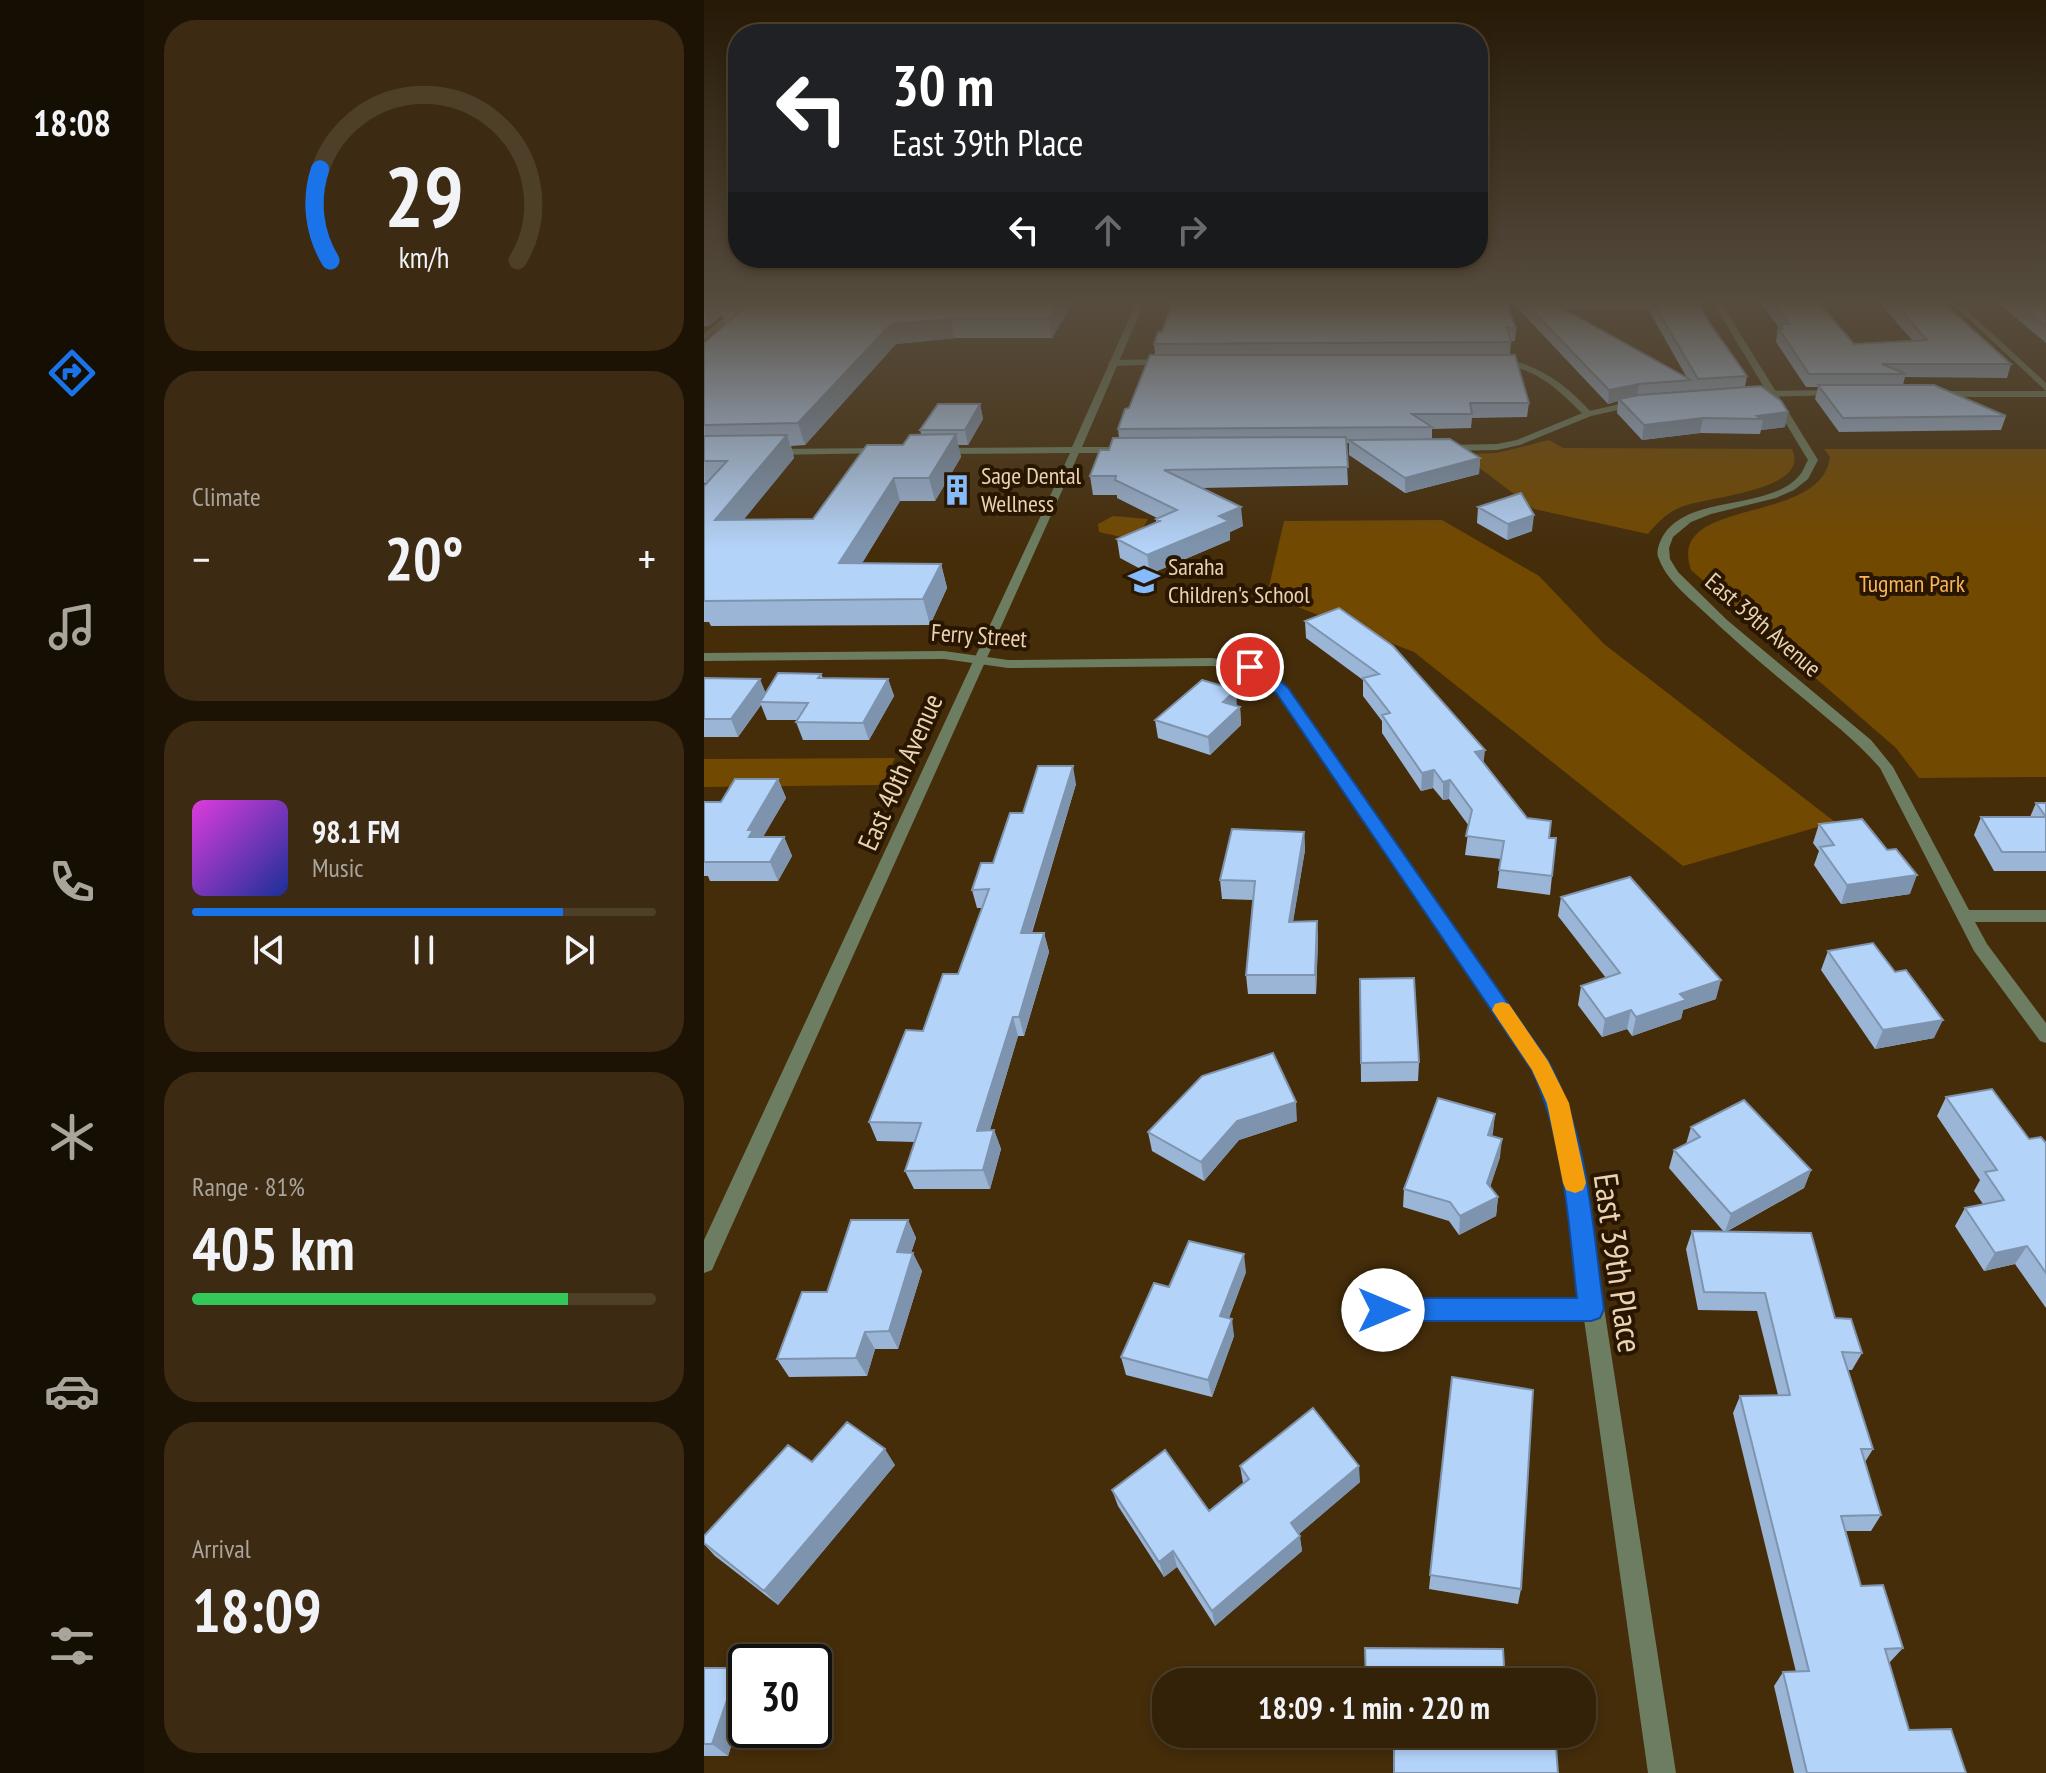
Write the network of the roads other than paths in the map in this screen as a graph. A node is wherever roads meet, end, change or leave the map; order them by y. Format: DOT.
graph roads {
  1 [pos="1103,384"];
  2 [pos="1554,384"];
  3 [pos="1767,384"];
  4 [pos="2046,391"];
  5 [pos="1773,393"];
  6 [pos="1744,394"];
  7 [pos="1849,394"];
  8 [pos="1924,394"];
  9 [pos="1652,401"];
  10 [pos="1588,414"];
  11 [pos="1436,448"];
  12 [pos="1076,450"];
  13 [pos="1139,450"];
  14 [pos="899,451"];
  15 [pos="927,451"];
  16 [pos="765,452"];
  17 [pos="704,657"];
  18 [pos="980,660"];
  19 [pos="1250,667"];
  20 [pos="1963,916"];
  21 [pos="2046,916"];
  22 [pos="2046,1036"];
  23 [pos="704,1263"];
  24 [pos="1591,1309"];
  25 [pos="1354,1310"];
  26 [pos="1662,1773"];
  1 -- 12 [label="street, East 40th Avenue"];
  2 -- 10 [label="street"];
  3 -- 5 [label="street, East 39th Avenue"];
  4 -- 8 [label="street"];
  5 -- 6 [label="street"];
  5 -- 7 [label="street"];
  5 -- 20 [label="street, East 39th Avenue"];
  9 -- 10 [label="street"];
  10 -- 11 [label="street"];
  12 -- 13 [label="street"];
  12 -- 15 [label="street"];
  12 -- 18 [label="street, East 40th Avenue"];
  14 -- 16 [label="street"];
  17 -- 18 [label="street, Ferry Street"];
  18 -- 19 [label="street, Ferry Street"];
  18 -- 23 [label="street, East 40th Avenue"];
  19 -- 24 [label="street, East 39th Place"];
  20 -- 21 [label="street"];
  20 -- 22 [label="street, East 39th Avenue"];
  24 -- 25 [label="street"];
  24 -- 26 [label="street, East 39th Place"];
}
